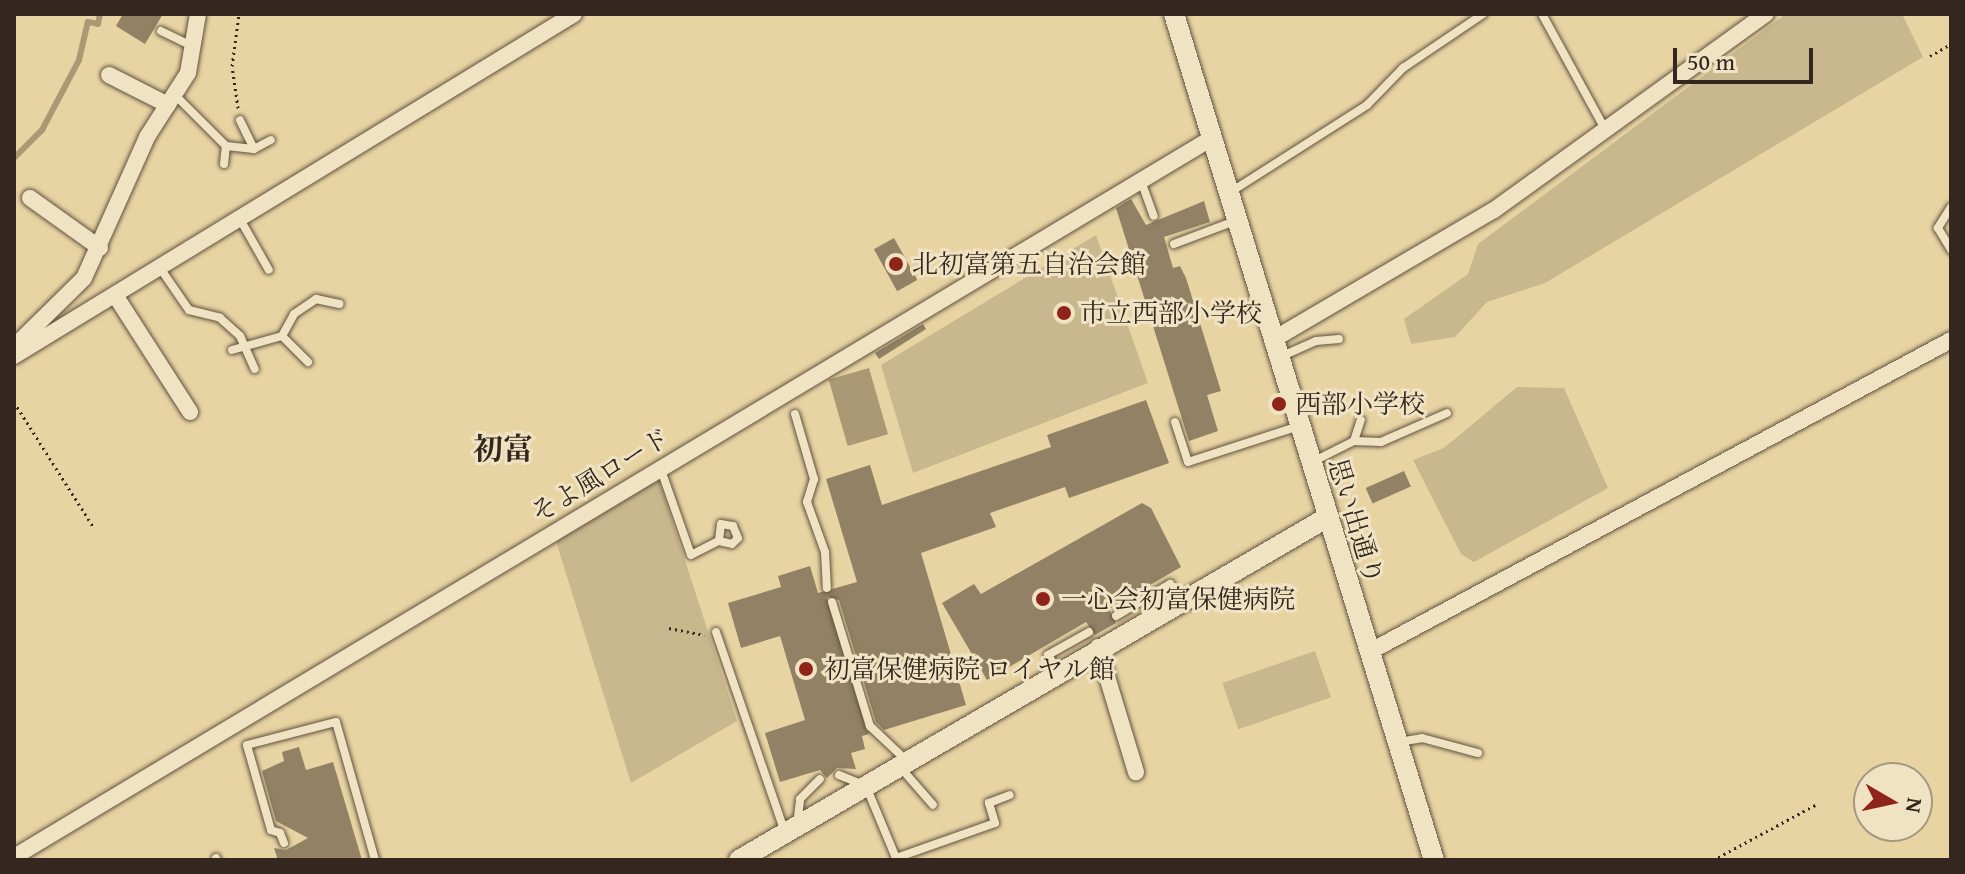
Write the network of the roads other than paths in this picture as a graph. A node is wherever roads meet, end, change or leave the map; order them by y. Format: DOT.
graph roads {
  1 [pos="198,14"];
  2 [pos="574,14"];
  3 [pos="1174,14"];
  4 [pos="1483,14"];
  5 [pos="1542,14"];
  6 [pos="1766,14"];
  7 [pos="161,31"];
  8 [pos="195,47"];
  9 [pos="109,75"];
  10 [pos="171,100"];
  11 [pos="240,120"];
  12 [pos="1605,129"];
  13 [pos="1212,138"];
  14 [pos="271,140"];
  15 [pos="226,146"];
  16 [pos="254,149"];
  17 [pos="224,164"];
  18 [pos="1141,180"];
  19 [pos="1228,193"];
  20 [pos="30,198"];
  21 [pos="1951,207"];
  22 [pos="1154,216"];
  23 [pos="241,221"];
  24 [pos="1236,221"];
  25 [pos="1174,244"];
  26 [pos="100,248"];
  27 [pos="1951,250"];
  28 [pos="160,268"];
  29 [pos="269,270"];
  30 [pos="115,295"];
  31 [pos="339,304"];
  32 [pos="282,336"];
  33 [pos="1339,339"];
  34 [pos="1951,340"];
  35 [pos="245,343"];
  36 [pos="14,347"];
  37 [pos="1277,348"];
  38 [pos="232,350"];
  39 [pos="14,356"];
  40 [pos="308,362"];
  41 [pos="255,369"];
  42 [pos="190,412"];
  43 [pos="1447,413"];
  44 [pos="795,414"];
  45 [pos="1361,420"];
  46 [pos="1175,422"];
  47 [pos="1300,425"];
  48 [pos="1354,441"];
  49 [pos="1311,462"];
  50 [pos="660,467"];
  51 [pos="1328,517"];
  52 [pos="719,541"];
  53 [pos="827,588"];
  54 [pos="1179,600"];
  55 [pos="832,602"];
  56 [pos="1116,616"];
  57 [pos="716,632"];
  58 [pos="1094,639"];
  59 [pos="1369,652"];
  60 [pos="1398,743"];
  61 [pos="1478,753"];
  62 [pos="904,764"];
  63 [pos="1136,772"];
  64 [pos="839,775"];
  65 [pos="820,779"];
  66 [pos="866,786"];
  67 [pos="1010,795"];
  68 [pos="933,805"];
  69 [pos="792,830"];
  70 [pos="284,843"];
  71 [pos="14,857"];
  72 [pos="375,860"];
  73 [pos="739,860"];
  74 [pos="1434,860"];
  1 -- 8 [label="street"];
  2 -- 23 [label="street"];
  3 -- 13 [label="street, 思い出通り"];
  4 -- 19 [label="lane"];
  5 -- 12 [label="lane"];
  6 -- 12 [label="street"];
  7 -- 8 [label="lane"];
  8 -- 10 [label="street"];
  9 -- 10 [label="street"];
  10 -- 15 [label="lane"];
  10 -- 26 [label="street"];
  11 -- 16 [label="lane"];
  12 -- 37 [label="street"];
  13 -- 18 [label="street, そよ風ロード"];
  13 -- 19 [label="street, 思い出通り"];
  14 -- 16 [label="lane"];
  15 -- 16 [label="lane"];
  15 -- 17 [label="lane"];
  18 -- 22 [label="lane"];
  18 -- 50 [label="street, そよ風ロード"];
  19 -- 24 [label="street, 思い出通り"];
  20 -- 26 [label="street"];
  21 -- 27 [label="lane"];
  23 -- 28 [label="street"];
  23 -- 29 [label="lane"];
  24 -- 25 [label="lane"];
  24 -- 37 [label="street, 思い出通り"];
  26 -- 36 [label="street"];
  28 -- 30 [label="street"];
  28 -- 35 [label="lane"];
  30 -- 39 [label="street"];
  30 -- 42 [label="street"];
  31 -- 32 [label="lane"];
  32 -- 35 [label="lane"];
  32 -- 40 [label="lane"];
  33 -- 37 [label="lane"];
  34 -- 59 [label="street"];
  35 -- 38 [label="lane"];
  35 -- 41 [label="lane"];
  37 -- 47 [label="street, 思い出通り"];
  43 -- 48 [label="lane"];
  44 -- 53 [label="lane"];
  45 -- 48 [label="lane"];
  46 -- 47 [label="lane"];
  47 -- 49 [label="street, 思い出通り"];
  48 -- 49 [label="lane"];
  49 -- 51 [label="street, 思い出通り"];
  50 -- 52 [label="lane"];
  50 -- 71 [label="street, そよ風ロード"];
  51 -- 54 [label="street"];
  51 -- 59 [label="street, 思い出通り"];
  54 -- 56 [label="lane"];
  54 -- 58 [label="street"];
  55 -- 62 [label="lane"];
  57 -- 69 [label="lane"];
  58 -- 62 [label="street"];
  58 -- 63 [label="street"];
  59 -- 60 [label="street, 思い出通り"];
  60 -- 61 [label="lane"];
  60 -- 74 [label="street, 思い出通り"];
  62 -- 66 [label="street"];
  62 -- 68 [label="lane"];
  64 -- 66 [label="lane"];
  65 -- 69 [label="lane"];
  66 -- 67 [label="lane"];
  66 -- 69 [label="street"];
  69 -- 73 [label="street"];
  70 -- 72 [label="lane"];
}
